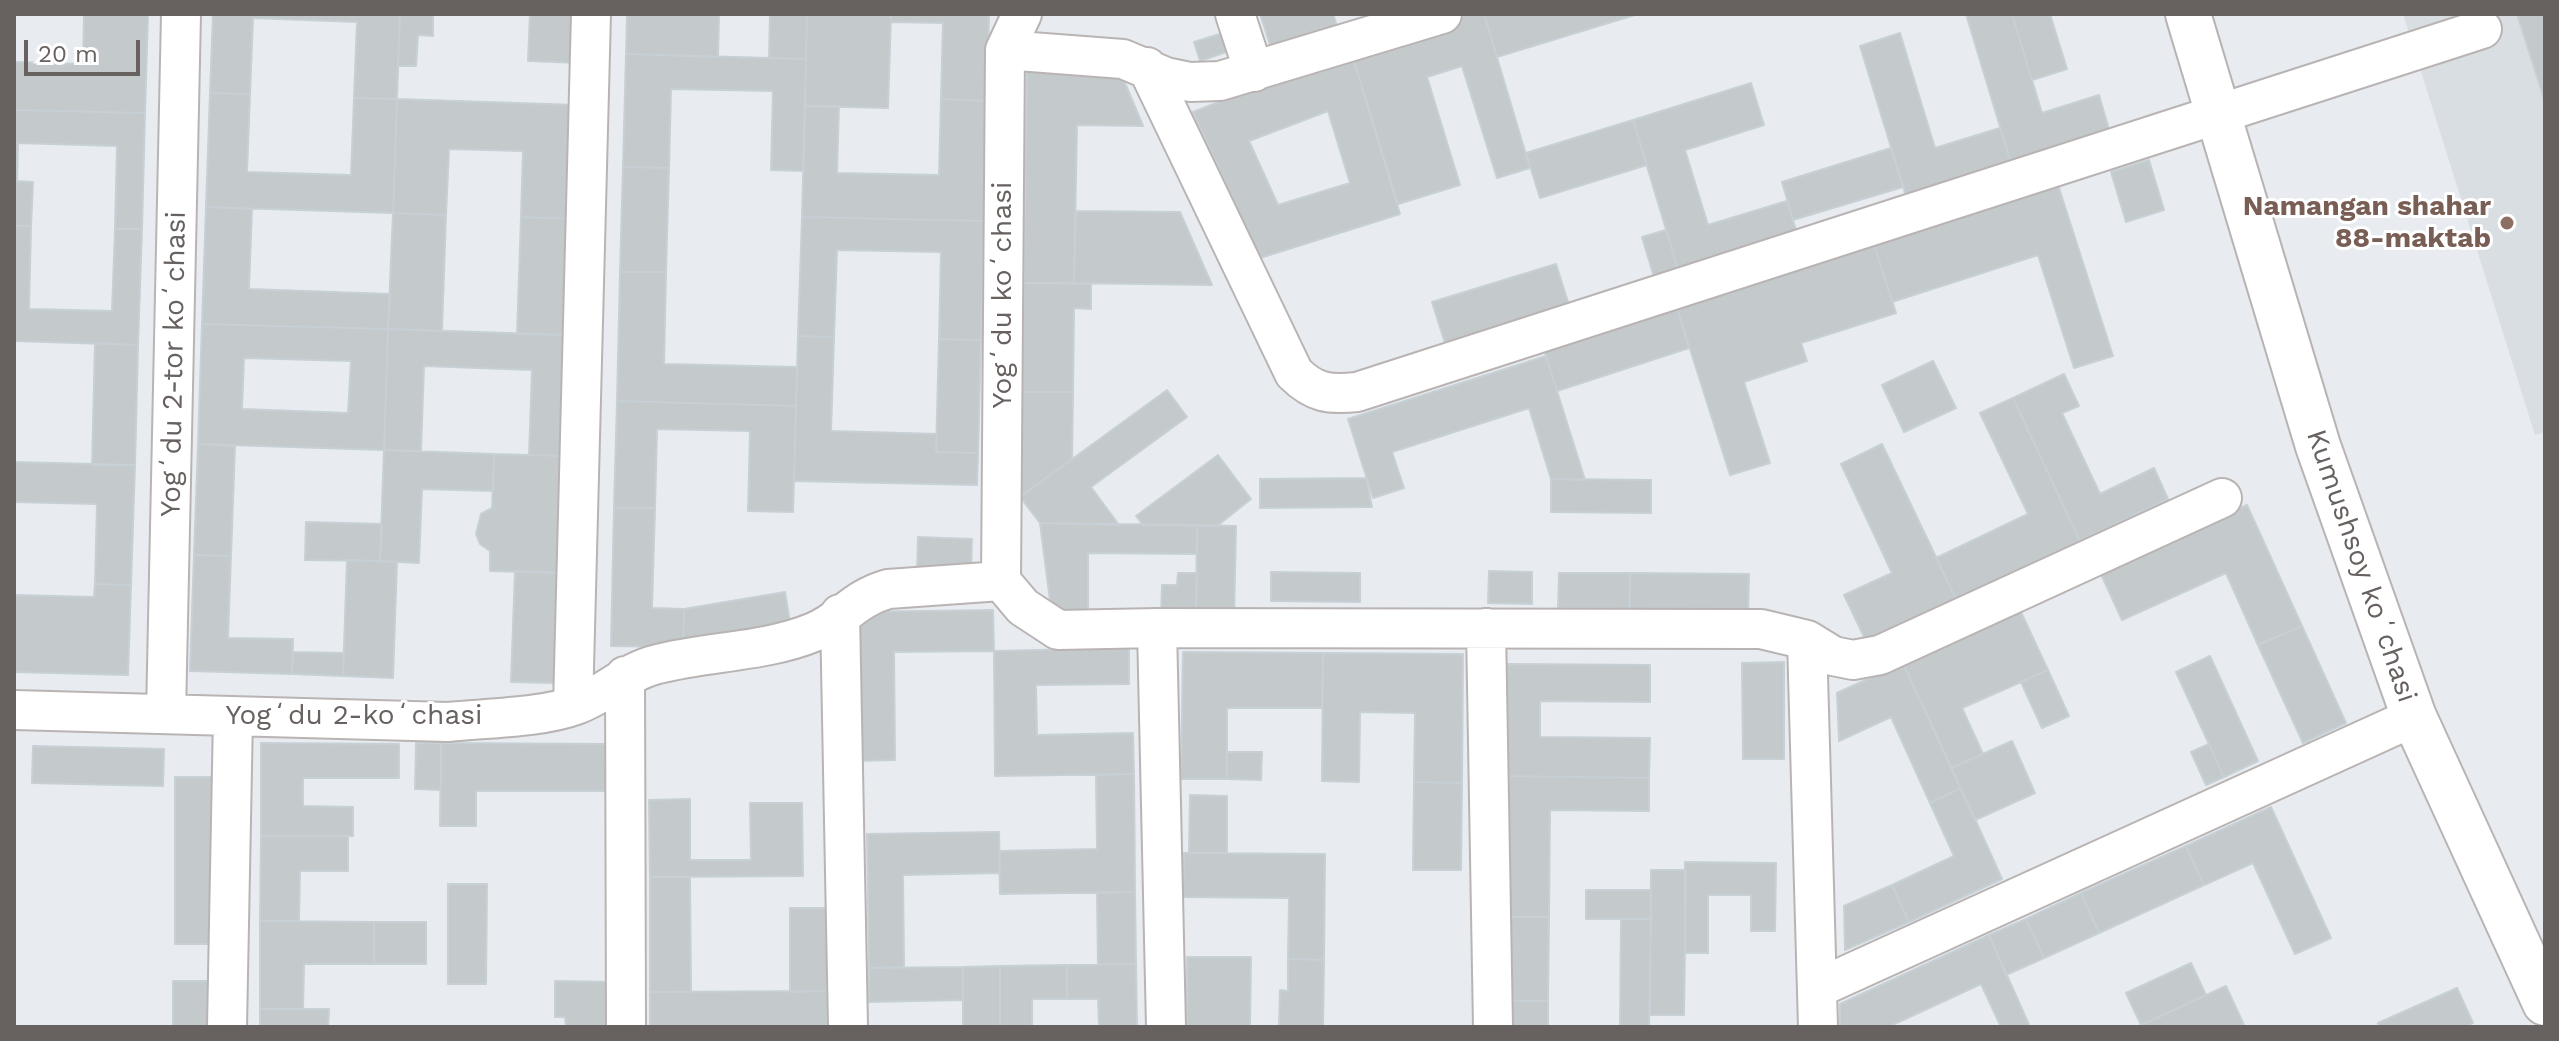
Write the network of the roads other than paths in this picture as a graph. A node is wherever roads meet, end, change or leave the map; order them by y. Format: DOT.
graph roads {
  1 [pos="181,14"];
  2 [pos="591,14"];
  3 [pos="1022,14"];
  4 [pos="1235,14"];
  5 [pos="1442,14"];
  6 [pos="2188,14"];
  7 [pos="2482,29"];
  8 [pos="1005,50"];
  9 [pos="1147,67"];
  10 [pos="1254,72"];
  11 [pos="2218,114"];
  12 [pos="2222,498"];
  13 [pos="1001,581"];
  14 [pos="840,614"];
  15 [pos="1157,628"];
  16 [pos="1486,628"];
  17 [pos="1807,640"];
  18 [pos="625,676"];
  19 [pos="573,706"];
  20 [pos="14,710"];
  21 [pos="166,714"];
  22 [pos="233,716"];
  23 [pos="2414,717"];
  24 [pos="1818,988"];
  25 [pos="2545,1003"];
  26 [pos="227,1027"];
  27 [pos="626,1027"];
  28 [pos="848,1027"];
  29 [pos="1166,1027"];
  30 [pos="1493,1027"];
  31 [pos="1818,1027"];
  1 -- 21 [label="street, Yogʻdu 2-tor koʻchasi"];
  2 -- 19 [label="street"];
  3 -- 8 [label="street, Yogʻdu koʻchasi"];
  4 -- 10 [label="street"];
  5 -- 10 [label="street"];
  6 -- 11 [label="street, Kumushsoy koʻchasi"];
  7 -- 11 [label="street"];
  8 -- 9 [label="street"];
  8 -- 13 [label="street, Yogʻdu koʻchasi"];
  9 -- 10 [label="street"];
  9 -- 11 [label="street"];
  11 -- 23 [label="street, Kumushsoy koʻchasi"];
  12 -- 17 [label="street"];
  13 -- 14 [label="street, Yogʻdu 2-koʻchasi"];
  13 -- 15 [label="street"];
  14 -- 18 [label="street, Yogʻdu 2-koʻchasi"];
  14 -- 28 [label="street"];
  15 -- 16 [label="street"];
  15 -- 29 [label="street"];
  16 -- 17 [label="street"];
  16 -- 30 [label="street"];
  17 -- 24 [label="street"];
  18 -- 19 [label="street, Yogʻdu 2-koʻchasi"];
  18 -- 27 [label="street"];
  19 -- 22 [label="street, Yogʻdu 2-koʻchasi"];
  20 -- 21 [label="street, Yogʻdu 2-koʻchasi"];
  21 -- 22 [label="street, Yogʻdu 2-koʻchasi"];
  22 -- 26 [label="street"];
  23 -- 24 [label="street"];
  23 -- 25 [label="street, Kumushsoy koʻchasi"];
  24 -- 31 [label="street"];
}
